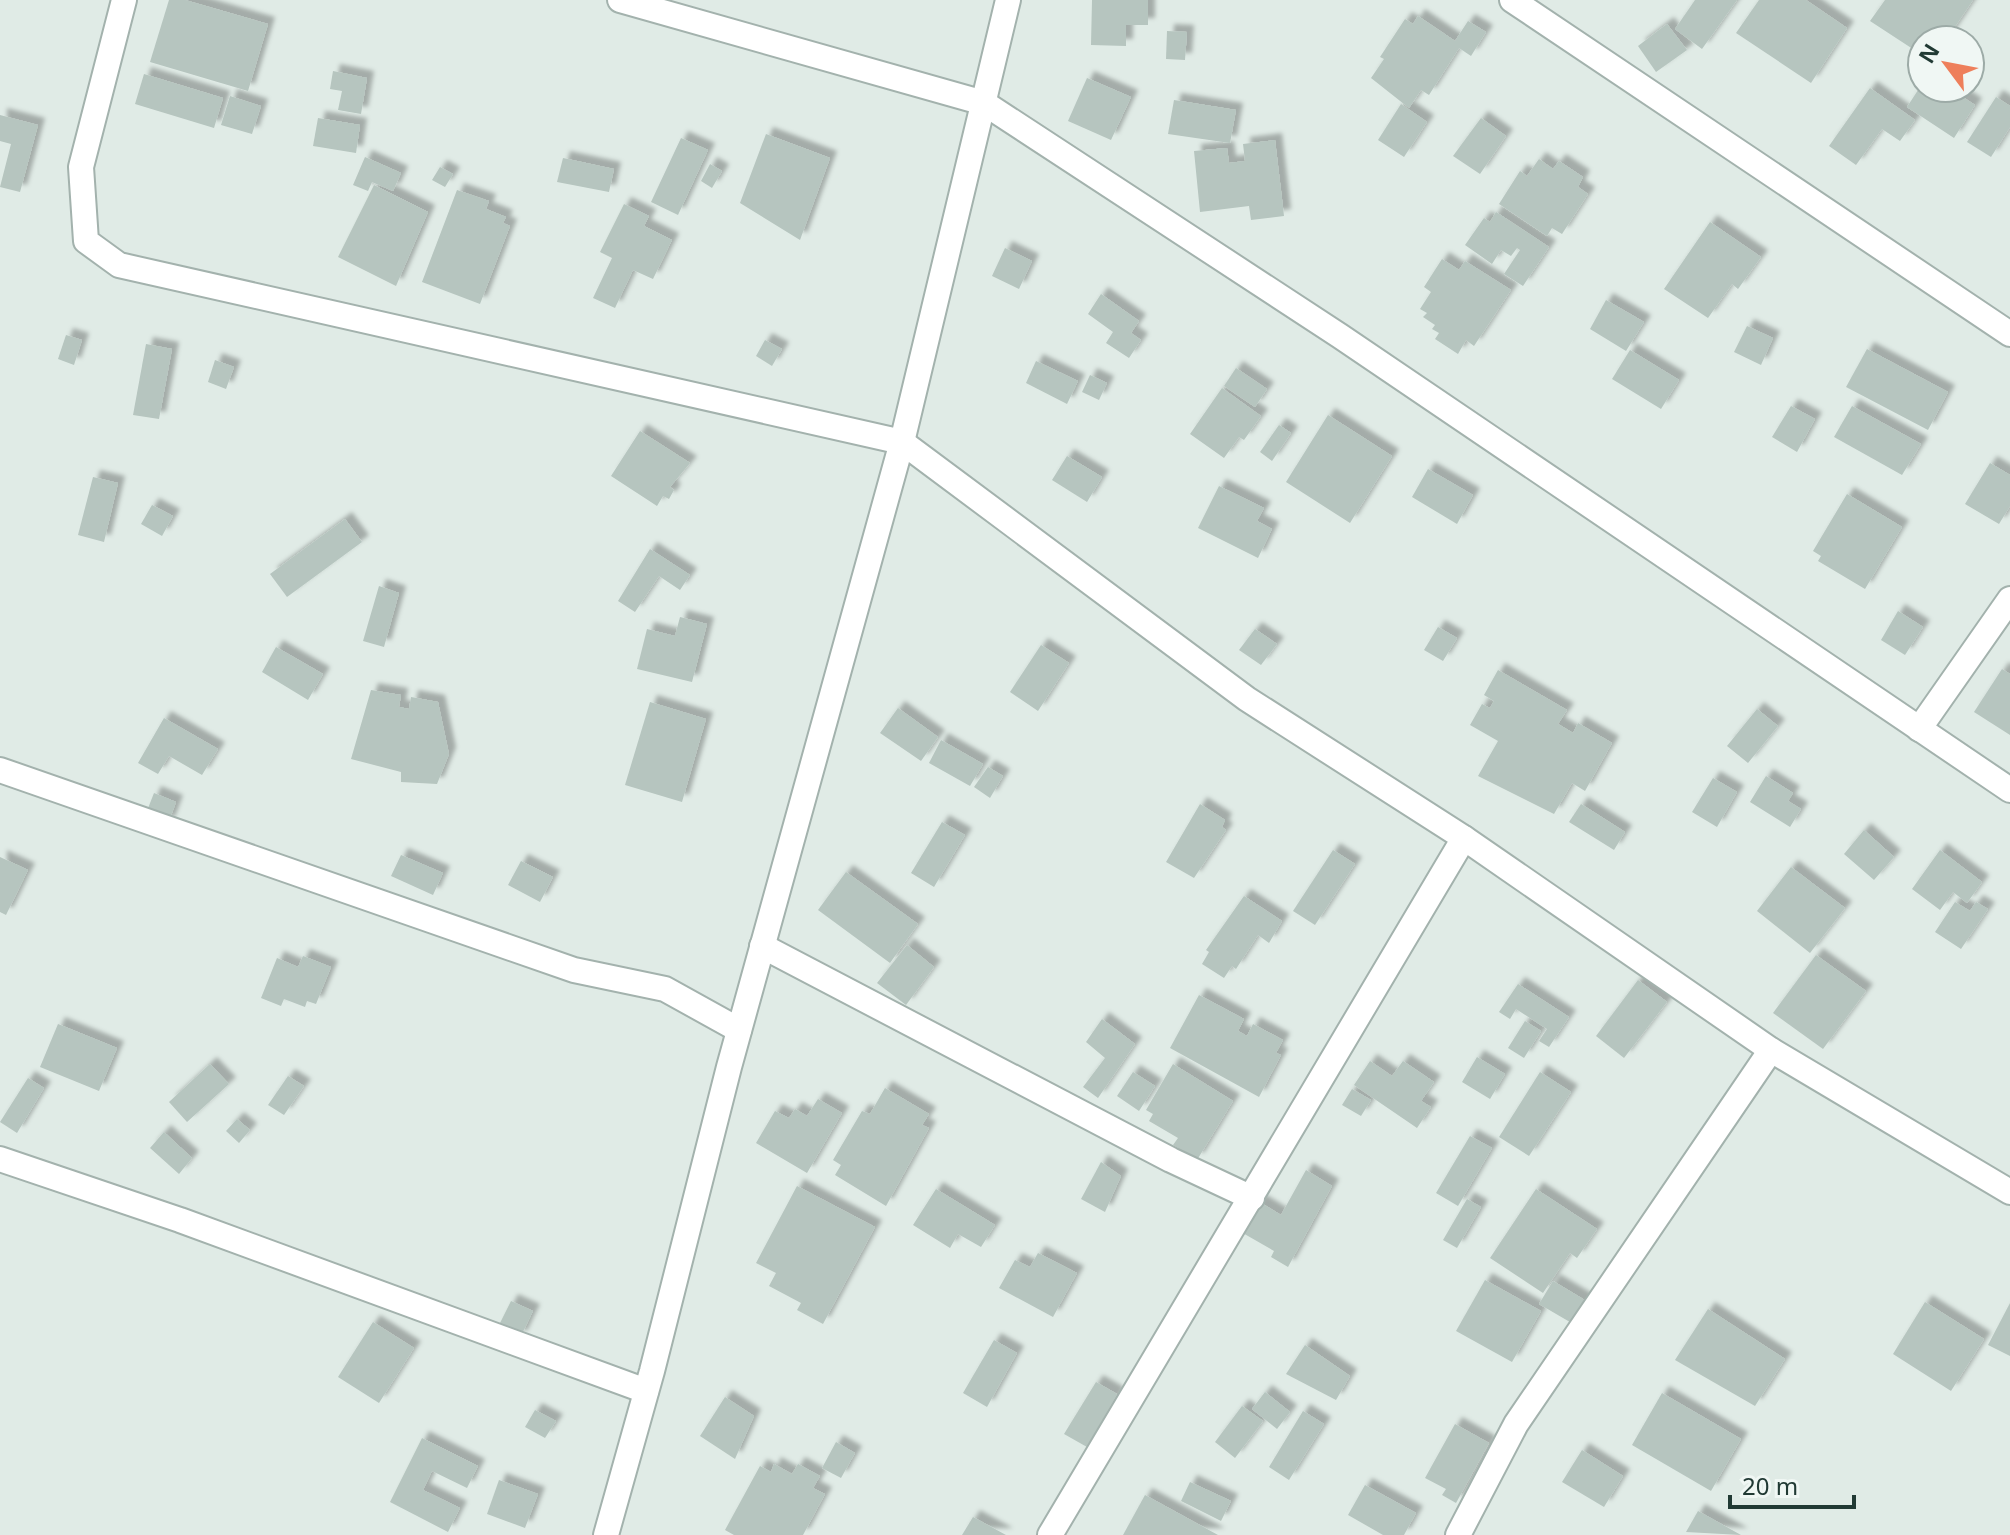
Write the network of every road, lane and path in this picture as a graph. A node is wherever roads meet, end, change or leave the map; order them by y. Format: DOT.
graph roads {
  1 [pos="124,0"];
  2 [pos="620,0"];
  3 [pos="1008,0"];
  4 [pos="1512,0"];
  5 [pos="984,103"];
  6 [pos="2010,334"];
  7 [pos="902,442"];
  8 [pos="2010,599"];
  9 [pos="1919,729"];
  10 [pos="0,770"];
  11 [pos="2010,790"];
  12 [pos="1464,838"];
  13 [pos="762,946"];
  14 [pos="739,1030"];
  15 [pos="1771,1050"];
  16 [pos="0,1159"];
  17 [pos="2010,1192"];
  18 [pos="1252,1198"];
  19 [pos="646,1391"];
  20 [pos="606,1535"];
  21 [pos="1050,1535"];
  22 [pos="1458,1535"];
  1 -- 7 [label="street"];
  2 -- 5 [label="street"];
  3 -- 5 [label="street"];
  4 -- 6 [label="street"];
  5 -- 7 [label="street"];
  5 -- 9 [label="street"];
  7 -- 12 [label="street"];
  7 -- 13 [label="street"];
  8 -- 9 [label="street"];
  9 -- 11 [label="street"];
  10 -- 14 [label="street"];
  12 -- 15 [label="street"];
  12 -- 18 [label="street"];
  13 -- 14 [label="street"];
  13 -- 18 [label="street"];
  14 -- 19 [label="street"];
  15 -- 17 [label="street"];
  15 -- 22 [label="street"];
  16 -- 19 [label="street"];
  18 -- 21 [label="street"];
  19 -- 20 [label="street"];
}
